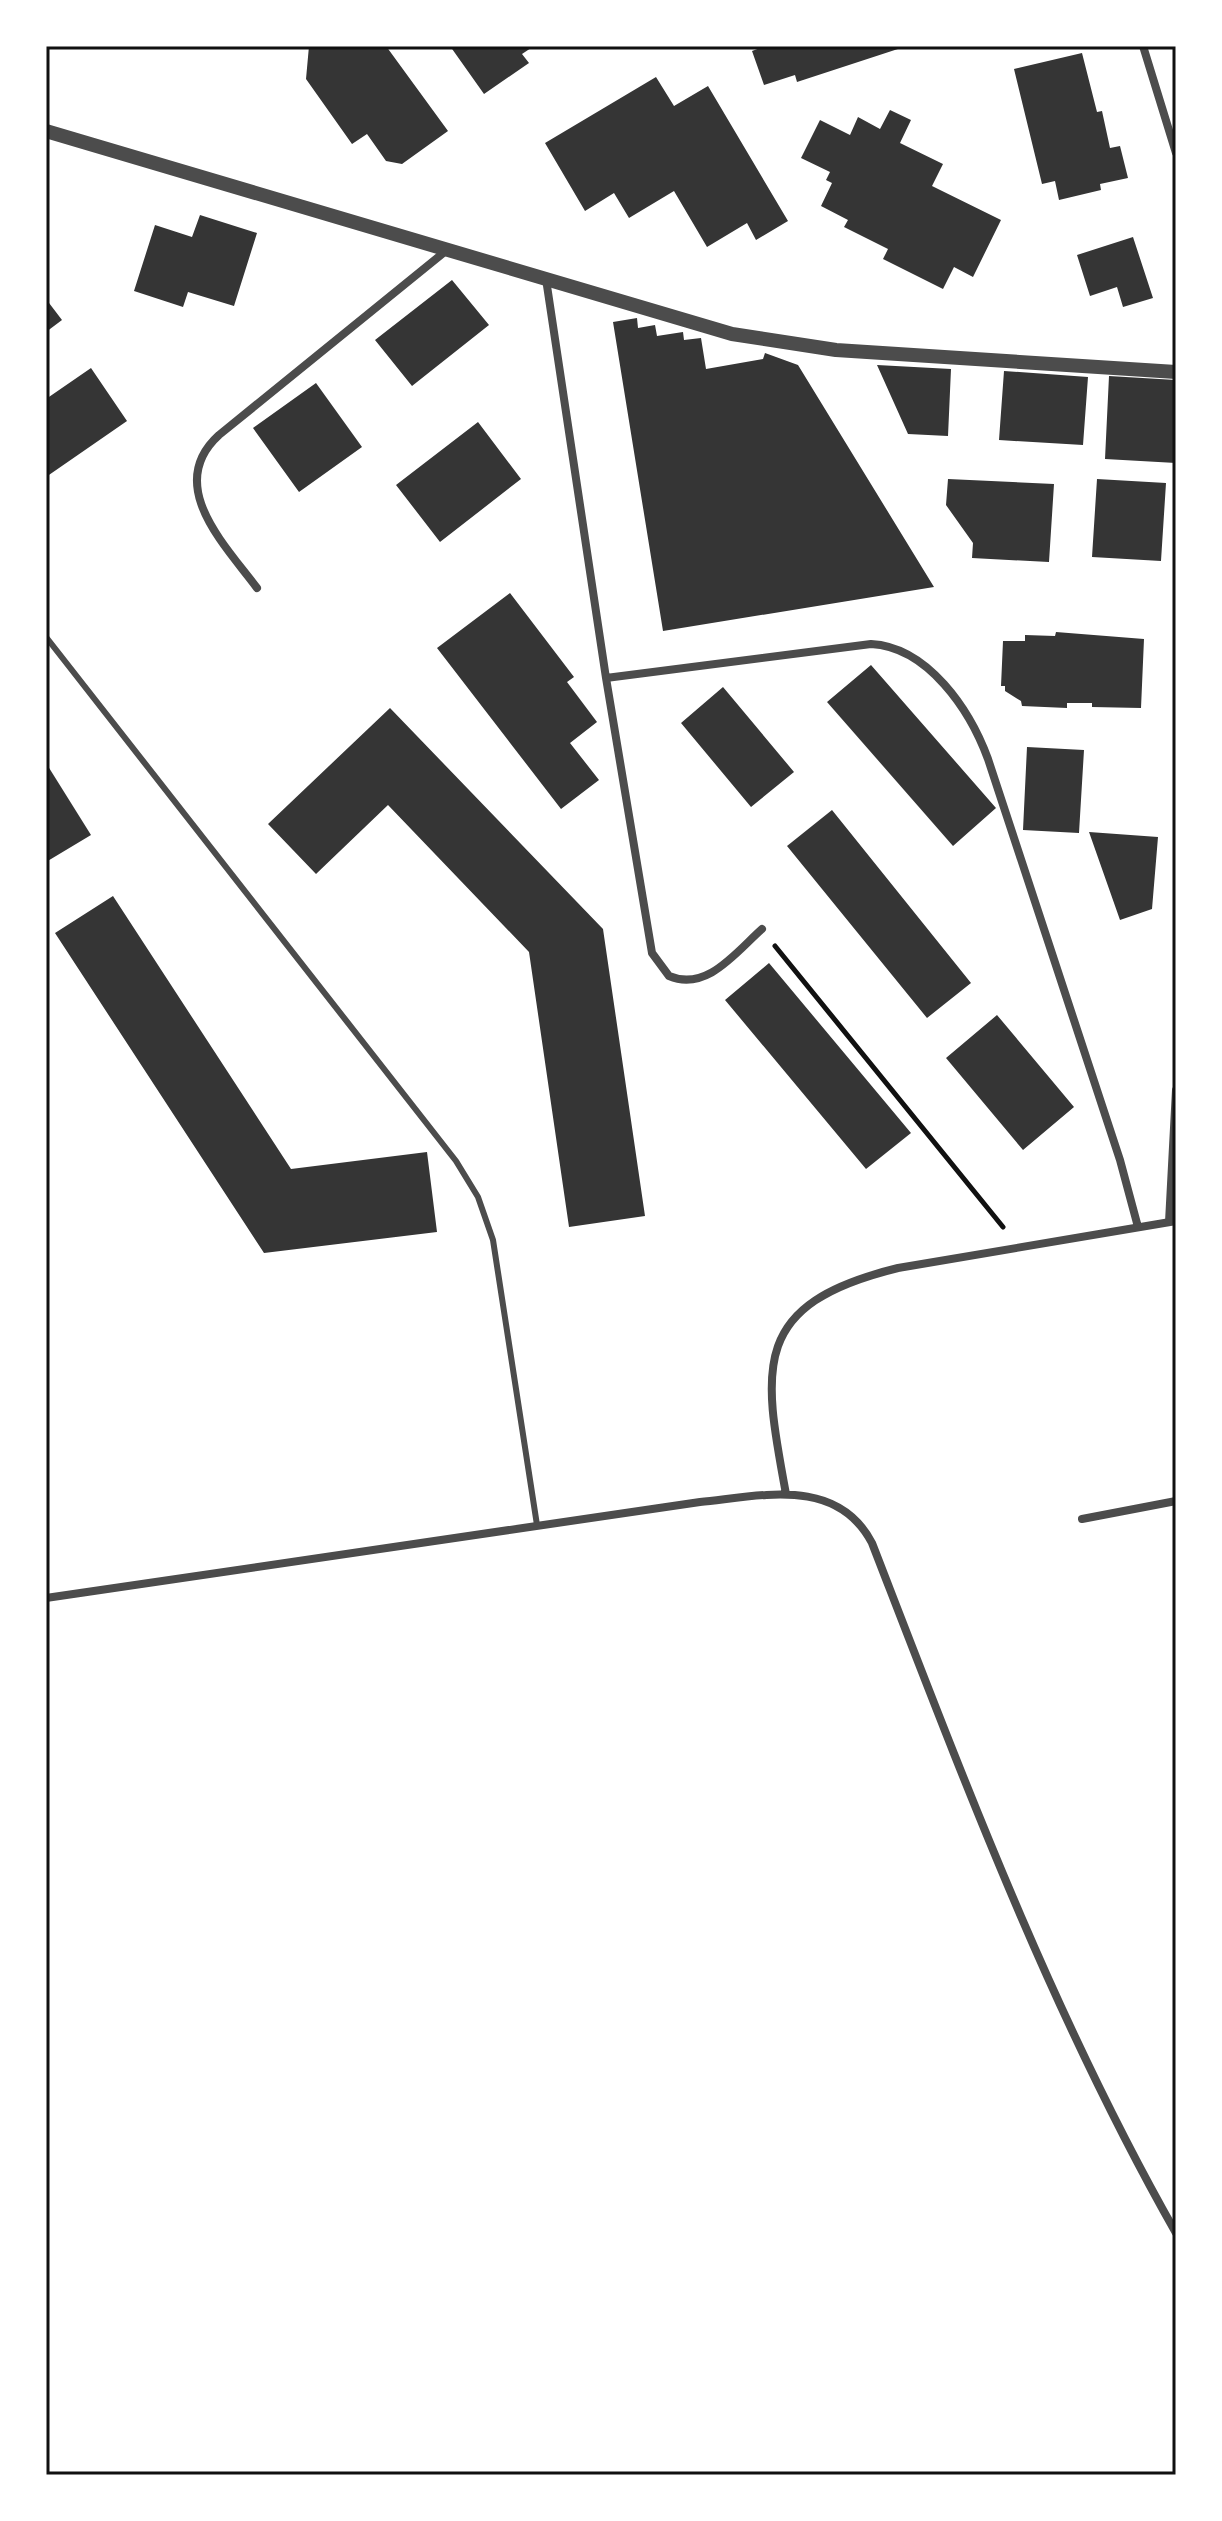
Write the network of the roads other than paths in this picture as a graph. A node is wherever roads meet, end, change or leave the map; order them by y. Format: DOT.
graph roads {
  1 [pos="1143,46"];
  2 [pos="46,131"];
  3 [pos="1176,153"];
  4 [pos="447,250"];
  5 [pos="546,279"];
  6 [pos="1176,372"];
  7 [pos="257,588"];
  8 [pos="46,637"];
  9 [pos="606,678"];
  10 [pos="762,929"];
  11 [pos="1176,1090"];
  12 [pos="1172,1221"];
  13 [pos="1138,1227"];
  14 [pos="786,1494"];
  15 [pos="1176,1501"];
  16 [pos="1082,1519"];
  17 [pos="537,1525"];
  18 [pos="46,1598"];
  19 [pos="1176,2233"];
  1 -- 3 [label="street"];
  2 -- 4 [label="street"];
  4 -- 5 [label="street"];
  4 -- 7 [label="street"];
  5 -- 6 [label="street"];
  5 -- 9 [label="street"];
  8 -- 17 [label="lane"];
  9 -- 10 [label="street"];
  9 -- 13 [label="street"];
  11 -- 12 [label="street"];
  12 -- 13 [label="street"];
  13 -- 14 [label="street"];
  14 -- 17 [label="street"];
  14 -- 19 [label="street"];
  15 -- 16 [label="street"];
  17 -- 18 [label="street"];
}
